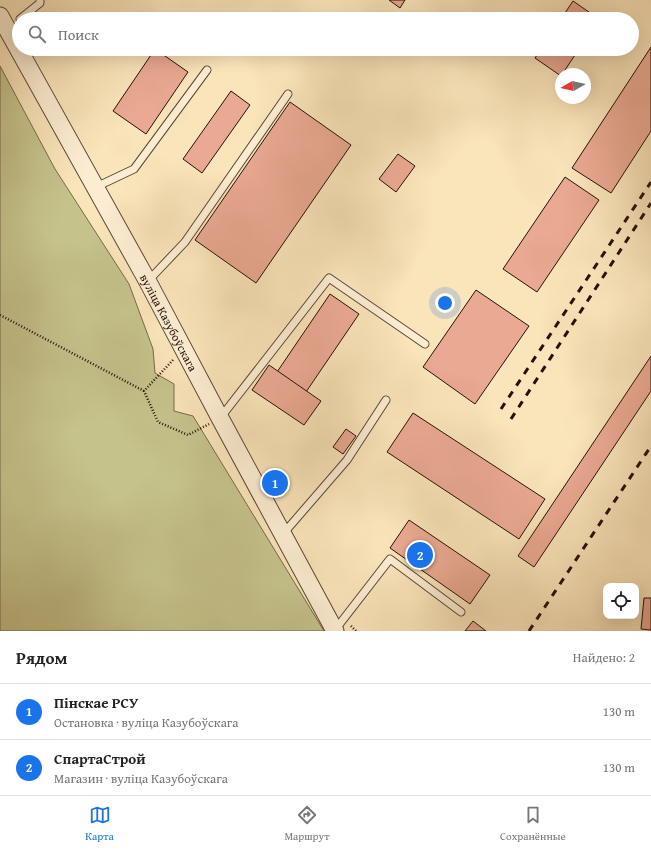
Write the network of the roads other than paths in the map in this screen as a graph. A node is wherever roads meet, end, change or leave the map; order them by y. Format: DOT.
graph roads {
  1 [pos="40,0"];
  2 [pos="26,12"];
  3 [pos="30,56"];
  4 [pos="206,70"];
  5 [pos="288,94"];
  6 [pos="95,187"];
  7 [pos="148,282"];
  8 [pos="425,344"];
  9 [pos="386,400"];
  10 [pos="220,418"];
  11 [pos="283,535"];
  12 [pos="461,612"];
  13 [pos="335,631"];
  1 -- 2 [label="lane"];
  3 -- 6 [label="street, вуліца Казубоўскага"];
  4 -- 6 [label="lane"];
  5 -- 7 [label="lane"];
  6 -- 7 [label="street, вуліца Казубоўскага"];
  7 -- 10 [label="street, вуліца Казубоўскага"];
  8 -- 10 [label="lane"];
  9 -- 11 [label="lane"];
  10 -- 11 [label="street, вуліца Казубоўскага"];
  11 -- 13 [label="street, вуліца Казубоўскага"];
  12 -- 13 [label="lane"];
}
